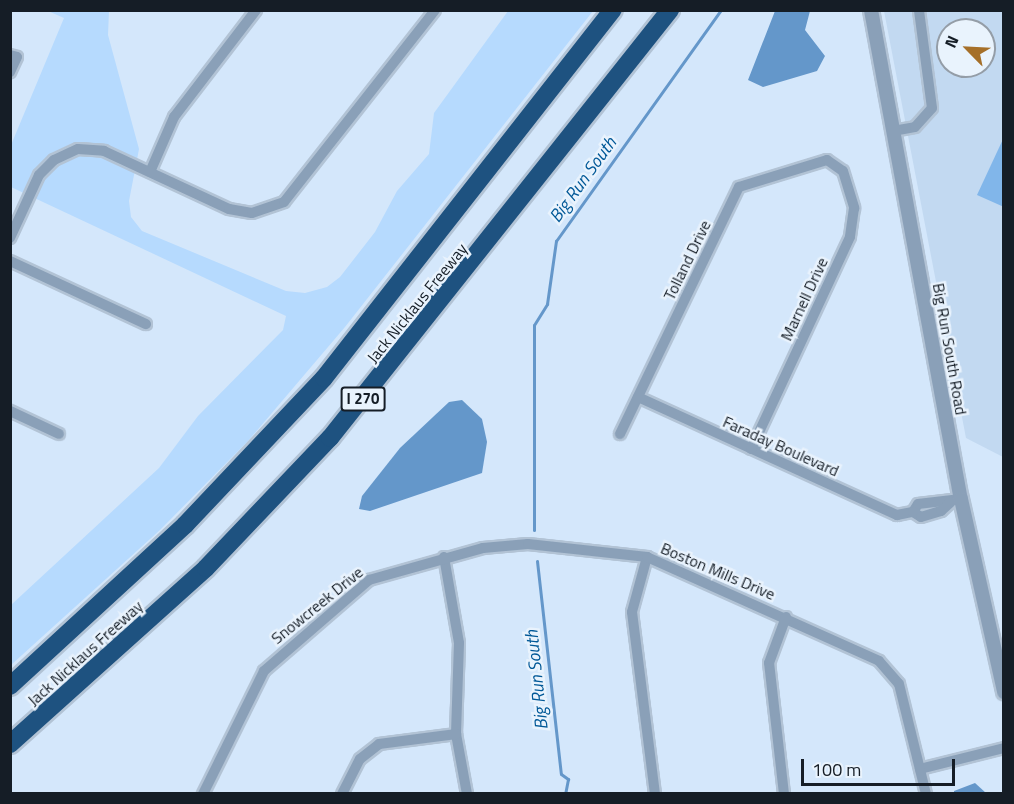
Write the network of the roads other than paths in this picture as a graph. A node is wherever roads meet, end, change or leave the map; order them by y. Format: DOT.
graph roads {
  1 [pos="256,10"];
  2 [pos="435,10"];
  3 [pos="613,10"];
  4 [pos="670,10"];
  5 [pos="871,10"];
  6 [pos="919,10"];
  7 [pos="10,55"];
  8 [pos="10,72"];
  9 [pos="893,131"];
  10 [pos="832,162"];
  11 [pos="150,172"];
  12 [pos="10,238"];
  13 [pos="10,261"];
  14 [pos="146,324"];
  15 [pos="638,397"];
  16 [pos="10,411"];
  17 [pos="59,434"];
  18 [pos="620,434"];
  19 [pos="751,449"];
  20 [pos="956,500"];
  21 [pos="528,544"];
  22 [pos="444,557"];
  23 [pos="646,557"];
  24 [pos="786,617"];
  25 [pos="10,686"];
  26 [pos="1004,692"];
  27 [pos="456,734"];
  28 [pos="10,744"];
  29 [pos="1004,748"];
  30 [pos="920,769"];
  31 [pos="203,794"];
  32 [pos="342,794"];
  33 [pos="467,794"];
  34 [pos="654,794"];
  35 [pos="784,794"];
  36 [pos="926,794"];
  1 -- 11 [label="street"];
  2 -- 11 [label="street"];
  3 -- 25 [label="highway, Jack Nicklaus Freeway / I 270"];
  4 -- 28 [label="highway, Jack Nicklaus Freeway / I 270"];
  5 -- 9 [label="street, Big Run South Road"];
  6 -- 9 [label="street"];
  7 -- 8 [label="street"];
  9 -- 20 [label="street, Big Run South Road"];
  10 -- 15 [label="street, Tolland Drive"];
  10 -- 19 [label="street, Marnell Drive"];
  11 -- 12 [label="street"];
  13 -- 14 [label="street"];
  15 -- 18 [label="street, Tolland Drive"];
  15 -- 19 [label="street, Faraday Boulevard"];
  16 -- 17 [label="street"];
  19 -- 20 [label="street, Faraday Boulevard"];
  20 -- 26 [label="street, Big Run South Road"];
  21 -- 22 [label="street, Snowcreek Drive"];
  21 -- 23 [label="street, Boston Mills Drive"];
  22 -- 27 [label="street"];
  22 -- 31 [label="street, Snowcreek Drive"];
  23 -- 24 [label="street, Boston Mills Drive"];
  23 -- 34 [label="street"];
  24 -- 30 [label="street, Boston Mills Drive"];
  24 -- 35 [label="street"];
  27 -- 32 [label="street"];
  27 -- 33 [label="street"];
  29 -- 30 [label="street"];
  30 -- 36 [label="street"];
}
